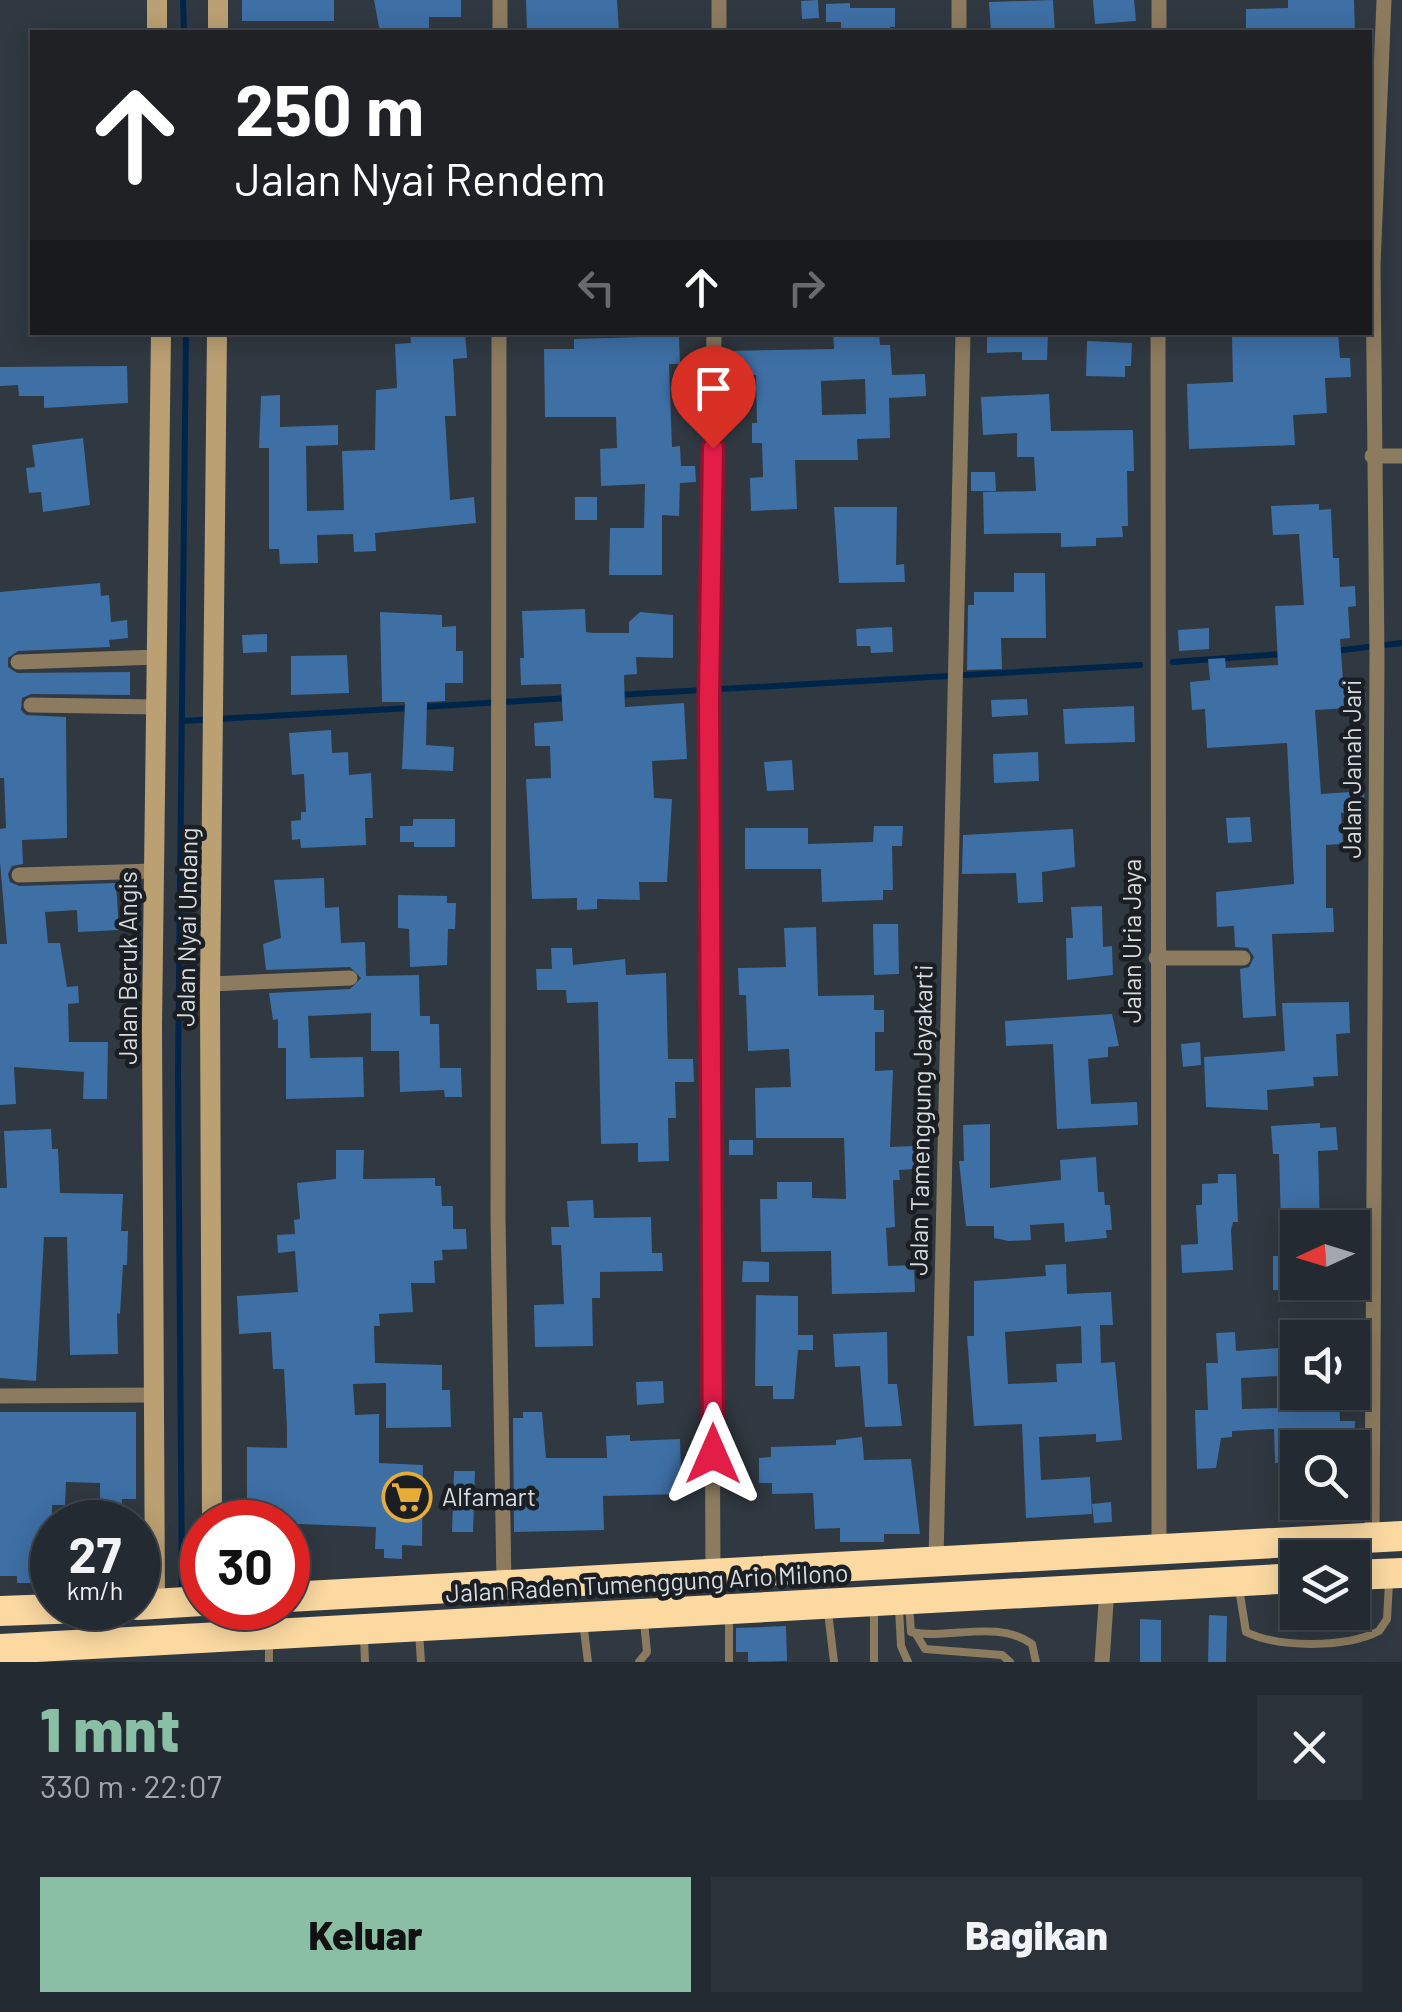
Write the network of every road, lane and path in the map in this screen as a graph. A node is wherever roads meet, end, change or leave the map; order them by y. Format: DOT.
graph roads {
  1 [pos="156,0"];
  2 [pos="218,0"];
  3 [pos="500,0"];
  4 [pos="720,0"];
  5 [pos="959,0"];
  6 [pos="1159,0"];
  7 [pos="1384,0"];
  8 [pos="157,30"];
  9 [pos="218,30"];
  10 [pos="500,30"];
  11 [pos="719,30"];
  12 [pos="960,30"];
  13 [pos="1159,30"];
  14 [pos="161,335"];
  15 [pos="217,335"];
  16 [pos="500,335"];
  17 [pos="714,335"];
  18 [pos="963,335"];
  19 [pos="1158,335"];
  20 [pos="1372,456"];
  21 [pos="1402,456"];
  22 [pos="157,656"];
  23 [pos="18,662"];
  24 [pos="30,704"];
  25 [pos="156,706"];
  26 [pos="154,872"];
  27 [pos="19,875"];
  28 [pos="1156,958"];
  29 [pos="1243,958"];
  30 [pos="350,978"];
  31 [pos="210,984"];
  32 [pos="0,1396"];
  33 [pos="154,1396"];
  34 [pos="212,1500"];
  35 [pos="1387,1537"];
  36 [pos="1278,1543"];
  37 [pos="1159,1549"];
  38 [pos="1280,1550"];
  39 [pos="936,1562"];
  40 [pos="1396,1573"];
  41 [pos="714,1574"];
  42 [pos="1370,1575"];
  43 [pos="1280,1579"];
  44 [pos="1238,1582"];
  45 [pos="504,1585"];
  46 [pos="1106,1588"];
  47 [pos="416,1589"];
  48 [pos="310,1595"];
  49 [pos="894,1599"];
  50 [pos="172,1603"];
  51 [pos="828,1603"];
  52 [pos="730,1608"];
  53 [pos="30,1610"];
  54 [pos="0,1611"];
  55 [pos="644,1612"];
  56 [pos="582,1616"];
  57 [pos="418,1626"];
  58 [pos="364,1627"];
  59 [pos="916,1634"];
  60 [pos="269,1647"];
  61 [pos="180,1648"];
  62 [pos="0,1649"];
  63 [pos="100,1652"];
  64 [pos="53,1654"];
  65 [pos="907,1661"];
  66 [pos="365,1662"];
  67 [pos="421,1662"];
  68 [pos="588,1662"];
  69 [pos="639,1662"];
  70 [pos="730,1662"];
  71 [pos="834,1662"];
  72 [pos="874,1662"];
  73 [pos="1010,1662"];
  74 [pos="1036,1662"];
  75 [pos="1102,1662"];
  1 -- 8 [label="street"];
  2 -- 9 [label="street"];
  3 -- 10 [label="street"];
  4 -- 11 [label="street"];
  5 -- 12 [label="street"];
  6 -- 13 [label="street"];
  7 -- 20 [label="street, Jalan Janah Jari"];
  14 -- 22 [label="street, Jalan Beruk Angis"];
  15 -- 31 [label="street, Jalan Nyai Undang"];
  16 -- 45 [label="street"];
  17 -- 41 [label="street"];
  18 -- 39 [label="street, Jalan Tamenggung Jayakarti"];
  19 -- 28 [label="street, Jalan Uria Jaya"];
  20 -- 21 [label="street"];
  20 -- 35 [label="street, Jalan Janah Jari"];
  22 -- 23 [label="street"];
  22 -- 25 [label="street, Jalan Beruk Angis"];
  24 -- 25 [label="street"];
  25 -- 26 [label="street, Jalan Beruk Angis"];
  26 -- 27 [label="street"];
  26 -- 33 [label="street, Jalan Beruk Angis"];
  28 -- 29 [label="street"];
  28 -- 37 [label="street, Jalan Uria Jaya"];
  30 -- 31 [label="street"];
  31 -- 34 [label="street, Jalan Nyai Undang"];
  32 -- 33 [label="street"];
  33 -- 50 [label="street, Jalan Beruk Angis"];
  35 -- 36 [label="highway, Jalan Raden Tumenggung Ario Milono"];
  36 -- 37 [label="highway, Jalan Raden Tumenggung Ario Milono"];
  36 -- 38 [label="highway"];
  37 -- 39 [label="highway, Jalan Raden Tumenggung Ario Milono"];
  39 -- 41 [label="highway, Jalan Raden Tumenggung Ario Milono"];
  40 -- 42 [label="highway"];
  40 -- 44 [label="lane"];
  41 -- 45 [label="highway, Jalan Raden Tumenggung Ario Milono"];
  43 -- 44 [label="highway, Jalan Raden Tumenggung Ario Milono"];
  44 -- 46 [label="highway, Jalan Raden Tumenggung Ario Milono"];
  45 -- 47 [label="highway, Jalan Raden Tumenggung Ario Milono"];
  46 -- 49 [label="highway, Jalan Raden Tumenggung Ario Milono"];
  46 -- 75 [label="street"];
  47 -- 48 [label="highway, Jalan Raden Tumenggung Ario Milono"];
  47 -- 57 [label="highway"];
  49 -- 51 [label="highway, Jalan Raden Tumenggung Ario Milono"];
  49 -- 59 [label="lane"];
  49 -- 65 [label="lane"];
  49 -- 72 [label="lane"];
  51 -- 52 [label="highway, Jalan Raden Tumenggung Ario Milono"];
  51 -- 71 [label="lane"];
  52 -- 55 [label="highway, Jalan Raden Tumenggung Ario Milono"];
  52 -- 70 [label="lane"];
  53 -- 54 [label="highway"];
  55 -- 56 [label="highway, Jalan Raden Tumenggung Ario Milono"];
  55 -- 69 [label="lane"];
  56 -- 57 [label="highway, Jalan Raden Tumenggung Ario Milono"];
  56 -- 68 [label="lane"];
  57 -- 58 [label="highway, Jalan Raden Tumenggung Ario Milono"];
  57 -- 67 [label="lane"];
  58 -- 60 [label="highway, Jalan Raden Tumenggung Ario Milono"];
  58 -- 66 [label="lane"];
  59 -- 73 [label="lane"];
  59 -- 74 [label="lane"];
  60 -- 61 [label="highway, Jalan Raden Tumenggung Ario Milono"];
  61 -- 63 [label="highway, Jalan Raden Tumenggung Ario Milono"];
  62 -- 64 [label="highway, Jalan Raden Tumenggung Ario Milono"];
  63 -- 64 [label="highway, Jalan Raden Tumenggung Ario Milono"];
}
